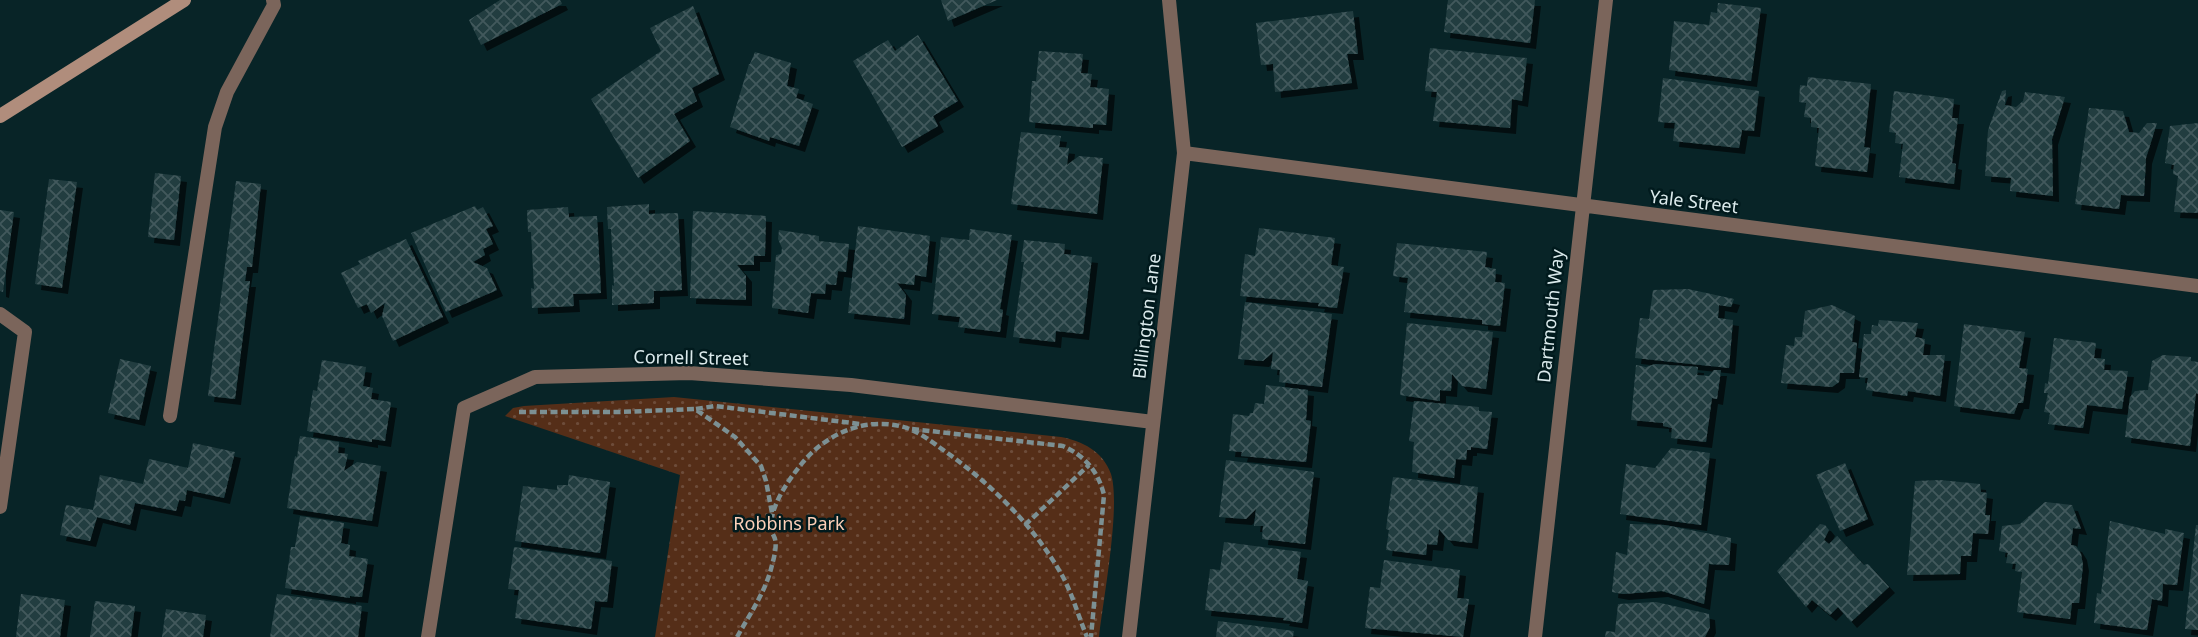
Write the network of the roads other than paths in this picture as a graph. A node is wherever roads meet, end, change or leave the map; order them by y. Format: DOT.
graph roads {
  1 [pos="184,0"];
  2 [pos="273,0"];
  3 [pos="1169,0"];
  4 [pos="1606,0"];
  5 [pos="0,116"];
  6 [pos="1184,153"];
  7 [pos="1582,206"];
  8 [pos="2198,286"];
  9 [pos="0,314"];
  10 [pos="170,416"];
  11 [pos="1153,422"];
  12 [pos="0,507"];
  13 [pos="428,637"];
  14 [pos="1129,637"];
  15 [pos="1535,637"];
  1 -- 5 [label="main road"];
  2 -- 10 [label="street"];
  3 -- 6 [label="street, Billington Lane"];
  4 -- 7 [label="street, Dartmouth Way"];
  6 -- 7 [label="street, Yale Street"];
  6 -- 11 [label="street, Billington Lane"];
  7 -- 8 [label="street, Yale Street"];
  7 -- 15 [label="street, Dartmouth Way"];
  9 -- 12 [label="street"];
  11 -- 13 [label="street, Cornell Street"];
  11 -- 14 [label="street, Billington Lane"];
}
